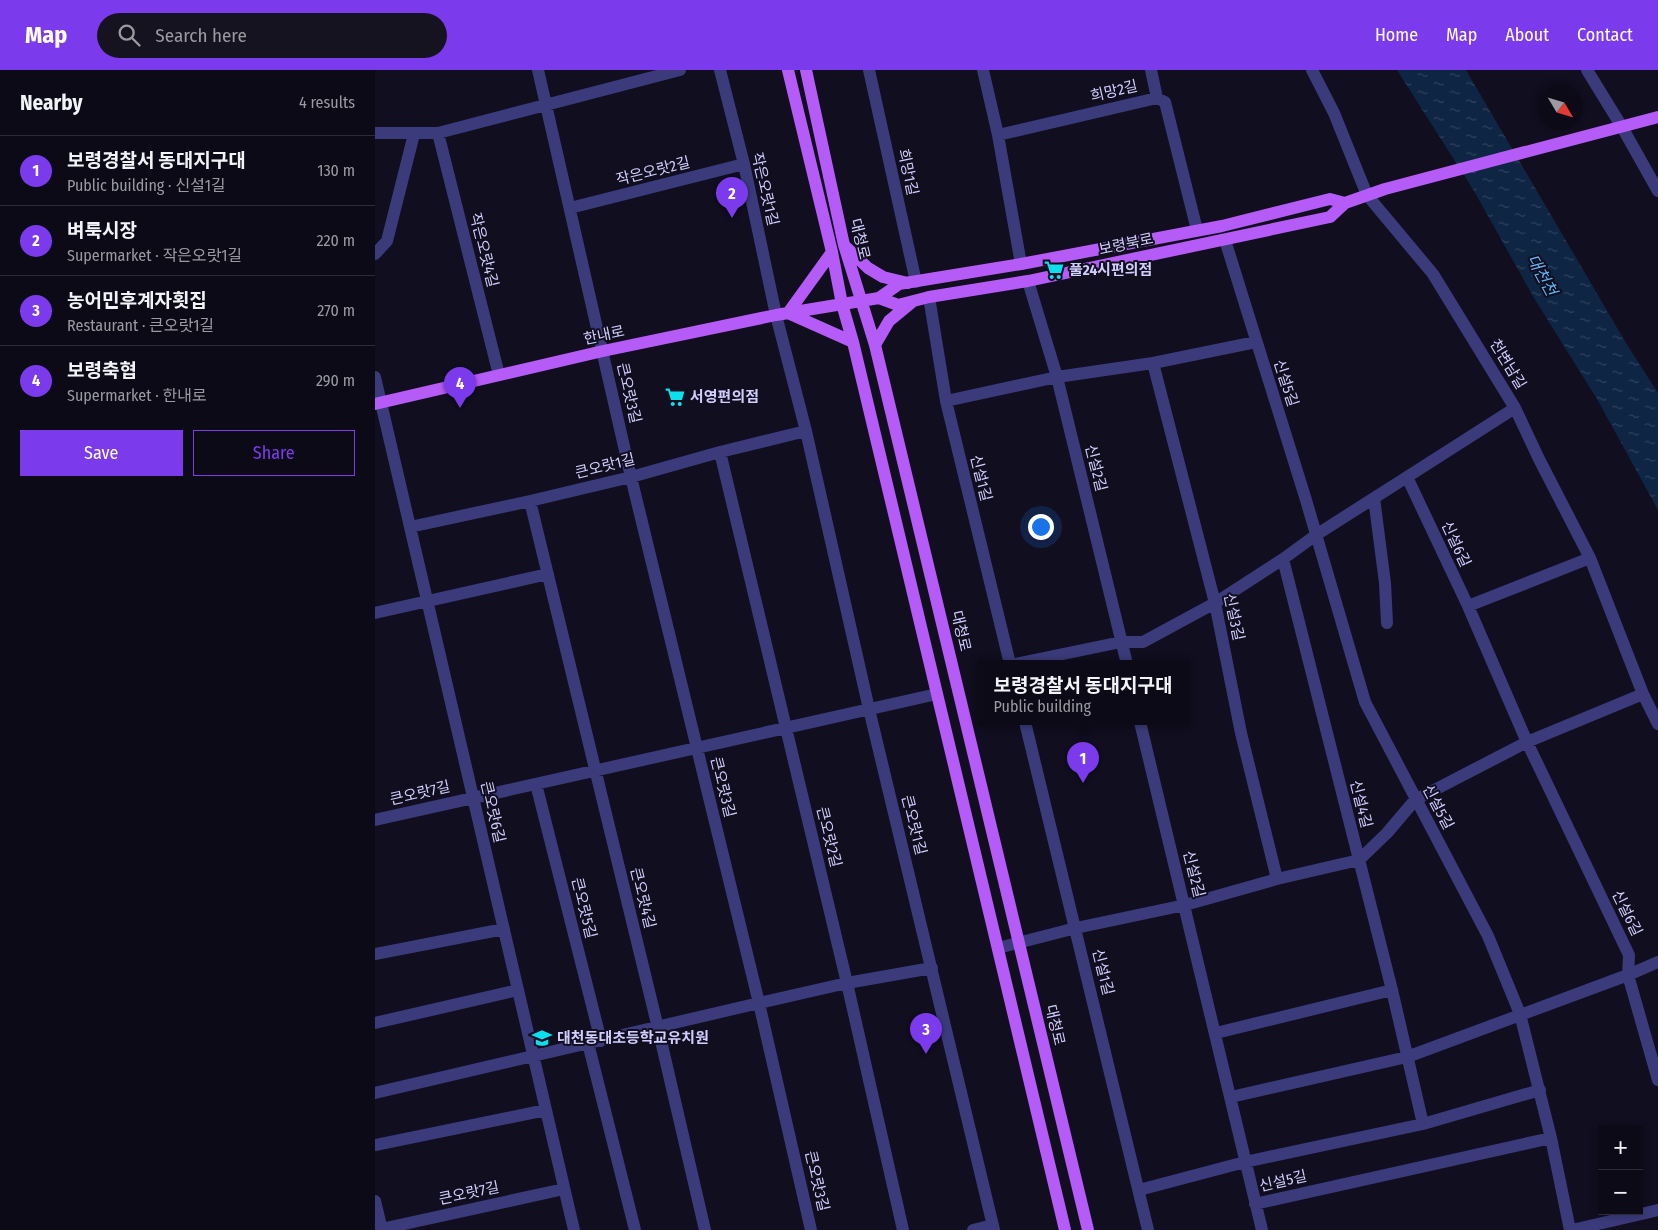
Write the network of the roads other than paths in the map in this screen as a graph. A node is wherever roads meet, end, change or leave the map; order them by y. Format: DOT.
graph roads {
  1 [pos="538,70"];
  2 [pos="680,70"];
  3 [pos="720,70"];
  4 [pos="788,70"];
  5 [pos="806,70"];
  6 [pos="869,70"];
  7 [pos="983,70"];
  8 [pos="1151,70"];
  9 [pos="1311,70"];
  10 [pos="1587,70"];
  11 [pos="1157,98"];
  12 [pos="546,104"];
  13 [pos="1658,117"];
  14 [pos="1622,128"];
  15 [pos="375,133"];
  16 [pos="438,133"];
  17 [pos="414,134"];
  18 [pos="998,135"];
  19 [pos="743,164"];
  20 [pos="1658,191"];
  21 [pos="1367,195"];
  22 [pos="1345,203"];
  23 [pos="570,208"];
  24 [pos="1197,230"];
  25 [pos="1225,240"];
  26 [pos="844,245"];
  27 [pos="831,252"];
  28 [pos="375,254"];
  29 [pos="1021,264"];
  30 [pos="1028,281"];
  31 [pos="912,282"];
  32 [pos="929,297"];
  33 [pos="879,298"];
  34 [pos="915,300"];
  35 [pos="860,301"];
  36 [pos="842,304"];
  37 [pos="782,314"];
  38 [pos="853,342"];
  39 [pos="1256,342"];
  40 [pos="875,345"];
  41 [pos="603,351"];
  42 [pos="1153,363"];
  43 [pos="499,375"];
  44 [pos="375,377"];
  45 [pos="1057,378"];
  46 [pos="946,401"];
  47 [pos="378,403"];
  48 [pos="1515,408"];
  49 [pos="806,431"];
  50 [pos="720,452"];
  51 [pos="631,477"];
  52 [pos="1407,477"];
  53 [pos="1374,498"];
  54 [pos="530,501"];
  55 [pos="410,527"];
  56 [pos="1316,535"];
  57 [pos="1590,558"];
  58 [pos="1283,559"];
  59 [pos="548,574"];
  60 [pos="428,602"];
  61 [pos="1215,603"];
  62 [pos="1468,606"];
  63 [pos="375,613"];
  64 [pos="1387,623"];
  65 [pos="1121,642"];
  66 [pos="1009,660"];
  67 [pos="1034,660"];
  68 [pos="1126,660"];
  69 [pos="937,694"];
  70 [pos="1643,694"];
  71 [pos="869,709"];
  72 [pos="1658,724"];
  73 [pos="1026,725"];
  74 [pos="1141,725"];
  75 [pos="786,728"];
  76 [pos="1527,742"];
  77 [pos="696,748"];
  78 [pos="595,770"];
  79 [pos="536,784"];
  80 [pos="473,797"];
  81 [pos="1415,800"];
  82 [pos="375,820"];
  83 [pos="1359,860"];
  84 [pos="1277,879"];
  85 [pos="1185,905"];
  86 [pos="1076,928"];
  87 [pos="504,929"];
  88 [pos="1019,942"];
  89 [pos="998,948"];
  90 [pos="375,954"];
  91 [pos="1658,962"];
  92 [pos="932,968"];
  93 [pos="1628,975"];
  94 [pos="847,983"];
  95 [pos="518,990"];
  96 [pos="1392,990"];
  97 [pos="759,1003"];
  98 [pos="1520,1014"];
  99 [pos="375,1023"];
  100 [pos="658,1028"];
  101 [pos="1216,1033"];
  102 [pos="601,1041"];
  103 [pos="588,1043"];
  104 [pos="533,1057"];
  105 [pos="1407,1057"];
  106 [pos="1658,1080"];
  107 [pos="1540,1090"];
  108 [pos="375,1093"];
  109 [pos="1231,1097"];
  110 [pos="546,1110"];
  111 [pos="1423,1124"];
  112 [pos="1551,1138"];
  113 [pos="375,1145"];
  114 [pos="1245,1162"];
  115 [pos="564,1189"];
  116 [pos="1139,1190"];
  117 [pos="375,1201"];
  118 [pos="1255,1204"];
  119 [pos="1658,1210"];
  120 [pos="1604,1226"];
  121 [pos="994,1228"];
  122 [pos="382,1229"];
  123 [pos="574,1230"];
  124 [pos="635,1230"];
  125 [pos="705,1230"];
  126 [pos="811,1230"];
  127 [pos="903,1230"];
  128 [pos="973,1230"];
  129 [pos="1065,1230"];
  130 [pos="1087,1230"];
  131 [pos="1149,1230"];
  132 [pos="1262,1230"];
  133 [pos="1571,1230"];
  1 -- 12 [label="street"];
  2 -- 12 [label="street"];
  3 -- 19 [label="street, 작은오랏1길"];
  4 -- 27 [label="main road, 대청로"];
  5 -- 26 [label="main road, 대청로"];
  6 -- 31 [label="street, 희망1길"];
  7 -- 18 [label="street"];
  8 -- 11 [label="street"];
  9 -- 21 [label="street, 천변남길"];
  10 -- 14 [label="street"];
  11 -- 18 [label="street, 희망2길"];
  11 -- 24 [label="street, 희망2길"];
  12 -- 16 [label="street"];
  12 -- 23 [label="street"];
  13 -- 14 [label="main road"];
  14 -- 20 [label="street"];
  14 -- 21 [label="main road, 보령북로"];
  15 -- 17 [label="street"];
  16 -- 17 [label="street"];
  16 -- 43 [label="street, 작은오랏4길"];
  17 -- 28 [label="street"];
  18 -- 29 [label="street"];
  19 -- 23 [label="street, 작은오랏2길"];
  19 -- 37 [label="street, 작은오랏1길"];
  21 -- 22 [label="main road, 보령북로"];
  21 -- 48 [label="street, 천변남길"];
  22 -- 24 [label="main road, 보령북로"];
  22 -- 25 [label="main road, 보령북로"];
  23 -- 41 [label="street"];
  24 -- 29 [label="main road, 보령북로"];
  25 -- 30 [label="main road, 보령북로"];
  25 -- 39 [label="street, 신설5길"];
  26 -- 31 [label="main road"];
  26 -- 35 [label="main road, 대청로"];
  27 -- 36 [label="main road, 대청로"];
  27 -- 37 [label="main road"];
  29 -- 31 [label="main road, 보령북로"];
  30 -- 32 [label="main road, 보령북로"];
  30 -- 45 [label="street, 신설2길"];
  31 -- 33 [label="main road, 보령북로"];
  32 -- 34 [label="main road, 보령북로"];
  32 -- 46 [label="street, 신설1길"];
  33 -- 34 [label="main road, 보령북로"];
  33 -- 35 [label="main road, 보령북로"];
  34 -- 40 [label="main road"];
  35 -- 36 [label="main road, 보령북로"];
  35 -- 40 [label="main road, 대청로"];
  36 -- 37 [label="main road, 한내로"];
  36 -- 38 [label="main road, 대청로"];
  37 -- 38 [label="main road"];
  37 -- 41 [label="main road, 한내로"];
  37 -- 49 [label="street, 큰오랏1길"];
  38 -- 69 [label="main road, 대청로"];
  39 -- 42 [label="street"];
  39 -- 56 [label="street, 신설5길"];
  40 -- 88 [label="main road, 대청로"];
  41 -- 43 [label="main road, 한내로"];
  41 -- 51 [label="street, 큰오랏3길"];
  42 -- 45 [label="street"];
  42 -- 61 [label="street, 신설3길"];
  43 -- 47 [label="main road, 한내로"];
  44 -- 47 [label="street, 큰오랏6길"];
  45 -- 46 [label="street"];
  45 -- 65 [label="street, 신설2길"];
  46 -- 66 [label="street, 신설1길"];
  47 -- 55 [label="street, 큰오랏6길"];
  48 -- 52 [label="street"];
  48 -- 57 [label="street, 천변남길"];
  49 -- 50 [label="street, 큰오랏1길"];
  49 -- 71 [label="street, 큰오랏1길"];
  50 -- 51 [label="street, 큰오랏1길"];
  50 -- 75 [label="street, 큰오랏2길"];
  51 -- 54 [label="street, 큰오랏1길"];
  51 -- 77 [label="street, 큰오랏3길"];
  52 -- 53 [label="street"];
  52 -- 62 [label="street, 신설6길"];
  53 -- 56 [label="street"];
  53 -- 64 [label="street"];
  54 -- 55 [label="street, 큰오랏1길"];
  54 -- 59 [label="street, 큰오랏4길"];
  55 -- 60 [label="street, 큰오랏6길"];
  56 -- 58 [label="street"];
  56 -- 81 [label="street, 신설5길"];
  57 -- 62 [label="street"];
  57 -- 70 [label="street, 천변남길"];
  58 -- 61 [label="street"];
  58 -- 83 [label="street, 신설4길"];
  59 -- 60 [label="street"];
  59 -- 78 [label="street, 큰오랏4길"];
  60 -- 63 [label="street"];
  60 -- 80 [label="street, 큰오랏6길"];
  61 -- 65 [label="street"];
  61 -- 84 [label="street, 신설3길"];
  62 -- 76 [label="street, 신설6길"];
  65 -- 67 [label="street"];
  65 -- 68 [label="street, 신설2길"];
  69 -- 71 [label="street, 큰오랏7길"];
  69 -- 89 [label="main road, 대청로"];
  70 -- 72 [label="street, 천변남길"];
  70 -- 76 [label="street"];
  71 -- 75 [label="street, 큰오랏7길"];
  71 -- 92 [label="street, 큰오랏1길"];
  73 -- 86 [label="street, 신설1길"];
  74 -- 85 [label="street, 신설2길"];
  75 -- 77 [label="street, 큰오랏7길"];
  75 -- 94 [label="street, 큰오랏2길"];
  76 -- 81 [label="street"];
  76 -- 93 [label="street, 신설6길"];
  77 -- 78 [label="street, 큰오랏7길"];
  77 -- 97 [label="street, 큰오랏3길"];
  78 -- 79 [label="street, 큰오랏7길"];
  78 -- 100 [label="street, 큰오랏4길"];
  79 -- 80 [label="street, 큰오랏7길"];
  79 -- 102 [label="street, 큰오랏5길"];
  80 -- 82 [label="street, 큰오랏7길"];
  80 -- 87 [label="street, 큰오랏6길"];
  81 -- 83 [label="street"];
  81 -- 98 [label="street, 신설5길"];
  83 -- 84 [label="street"];
  83 -- 96 [label="street, 신설4길"];
  84 -- 85 [label="street"];
  85 -- 86 [label="street"];
  85 -- 101 [label="street, 신설2길"];
  86 -- 88 [label="street"];
  86 -- 116 [label="street, 신설1길"];
  87 -- 90 [label="street"];
  87 -- 95 [label="street, 큰오랏6길"];
  88 -- 89 [label="street"];
  88 -- 130 [label="main road, 대청로"];
  89 -- 129 [label="main road, 대청로"];
  91 -- 93 [label="street"];
  92 -- 94 [label="street"];
  92 -- 121 [label="street, 큰오랏1길"];
  93 -- 98 [label="street"];
  93 -- 106 [label="street, 신설6길"];
  94 -- 97 [label="street"];
  94 -- 127 [label="street, 큰오랏2길"];
  95 -- 99 [label="street"];
  95 -- 104 [label="street, 큰오랏6길"];
  96 -- 101 [label="street"];
  96 -- 105 [label="street, 신설4길"];
  97 -- 100 [label="street"];
  97 -- 126 [label="street, 큰오랏3길"];
  98 -- 105 [label="street"];
  98 -- 107 [label="street, 신설5길"];
  100 -- 102 [label="street"];
  100 -- 125 [label="street, 큰오랏4길"];
  101 -- 109 [label="street, 신설2길"];
  102 -- 103 [label="street"];
  103 -- 104 [label="street"];
  103 -- 124 [label="street"];
  104 -- 108 [label="street"];
  104 -- 110 [label="street, 큰오랏6길"];
  105 -- 109 [label="street"];
  105 -- 111 [label="street, 신설4길"];
  107 -- 111 [label="street, 신설5길"];
  107 -- 112 [label="street, 신설5길"];
  109 -- 114 [label="street, 신설2길"];
  110 -- 113 [label="street"];
  110 -- 115 [label="street, 큰오랏6길"];
  111 -- 114 [label="street, 신설5길"];
  112 -- 118 [label="street, 신설5길"];
  112 -- 133 [label="street, 신설5길"];
  114 -- 116 [label="street, 신설5길"];
  114 -- 118 [label="street, 신설2길"];
  115 -- 122 [label="street, 큰오랏7길"];
  115 -- 123 [label="street, 큰오랏6길"];
  116 -- 131 [label="street, 신설1길"];
  117 -- 122 [label="street, 큰오랏7길"];
  118 -- 132 [label="street, 신설2길"];
  119 -- 120 [label="street"];
  120 -- 133 [label="street"];
  121 -- 128 [label="street, 큰오랏1길"];
}
